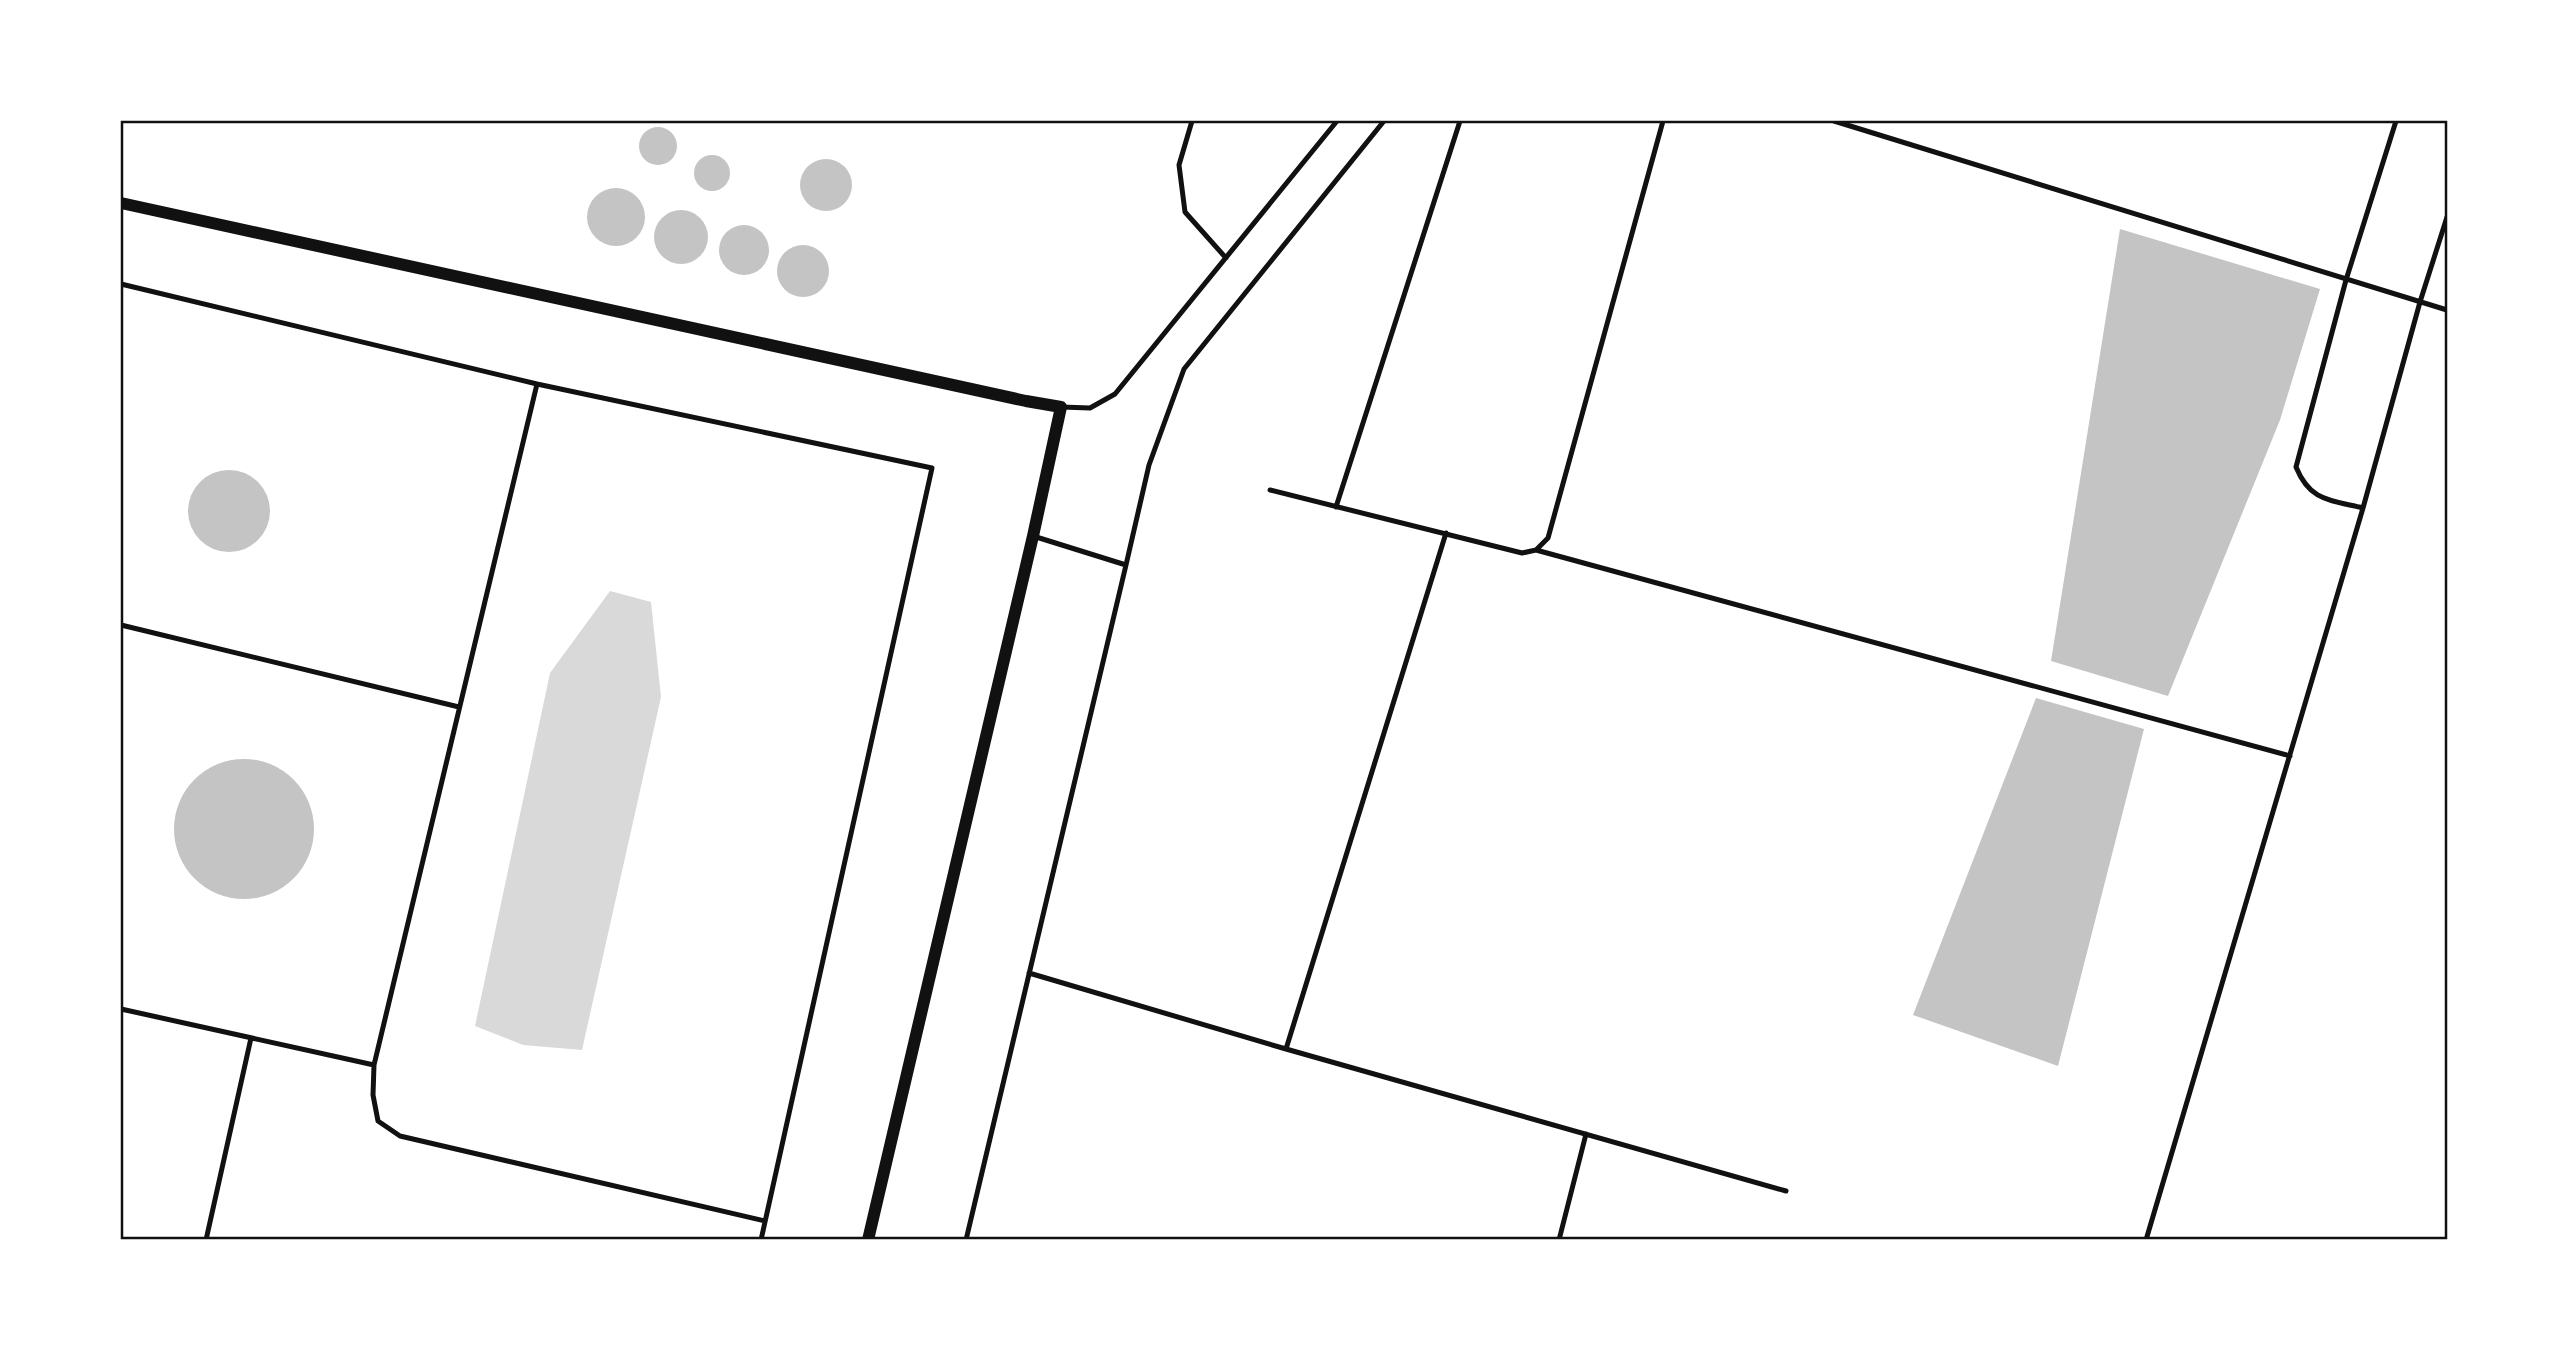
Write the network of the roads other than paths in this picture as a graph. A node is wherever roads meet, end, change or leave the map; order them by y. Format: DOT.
graph roads {
  1 [pos="1192,121"];
  2 [pos="1337,121"];
  3 [pos="1384,121"];
  4 [pos="1460,121"];
  5 [pos="1663,121"];
  6 [pos="1834,121"];
  7 [pos="2396,121"];
  8 [pos="121,203"];
  9 [pos="2447,217"];
  10 [pos="1226,258"];
  11 [pos="2346,280"];
  12 [pos="121,284"];
  13 [pos="2420,302"];
  14 [pos="2447,310"];
  15 [pos="537,384"];
  16 [pos="1062,407"];
  17 [pos="1270,490"];
  18 [pos="1336,507"];
  19 [pos="2363,508"];
  20 [pos="1446,533"];
  21 [pos="1033,536"];
  22 [pos="1536,550"];
  23 [pos="1126,565"];
  24 [pos="121,625"];
  25 [pos="459,707"];
  26 [pos="2290,756"];
  27 [pos="1029,973"];
  28 [pos="121,1009"];
  29 [pos="251,1038"];
  30 [pos="1286,1049"];
  31 [pos="374,1065"];
  32 [pos="1586,1134"];
  33 [pos="1786,1191"];
  34 [pos="765,1221"];
  35 [pos="206,1240"];
  36 [pos="761,1240"];
  37 [pos="868,1240"];
  38 [pos="966,1240"];
  39 [pos="1559,1240"];
  40 [pos="2146,1240"];
  1 -- 10 [label="lane"];
  2 -- 10 [label="lane"];
  3 -- 23 [label="lane"];
  4 -- 18 [label="lane"];
  5 -- 22 [label="lane"];
  6 -- 11 [label="lane"];
  7 -- 11 [label="lane"];
  8 -- 16 [label="street"];
  9 -- 13 [label="lane"];
  10 -- 16 [label="lane"];
  11 -- 13 [label="lane"];
  11 -- 19 [label="lane"];
  12 -- 15 [label="lane"];
  13 -- 14 [label="lane"];
  13 -- 19 [label="lane"];
  15 -- 25 [label="lane"];
  15 -- 34 [label="lane"];
  16 -- 21 [label="street"];
  17 -- 18 [label="lane"];
  18 -- 20 [label="lane"];
  19 -- 26 [label="lane"];
  20 -- 22 [label="lane"];
  20 -- 30 [label="lane"];
  21 -- 23 [label="lane"];
  21 -- 37 [label="street"];
  22 -- 26 [label="lane"];
  23 -- 27 [label="lane"];
  24 -- 25 [label="lane"];
  25 -- 31 [label="lane"];
  26 -- 40 [label="lane"];
  27 -- 30 [label="lane"];
  27 -- 38 [label="lane"];
  28 -- 29 [label="lane"];
  29 -- 31 [label="lane"];
  29 -- 35 [label="lane"];
  30 -- 32 [label="lane"];
  31 -- 34 [label="lane"];
  32 -- 33 [label="lane"];
  32 -- 39 [label="lane"];
  34 -- 36 [label="lane"];
}
